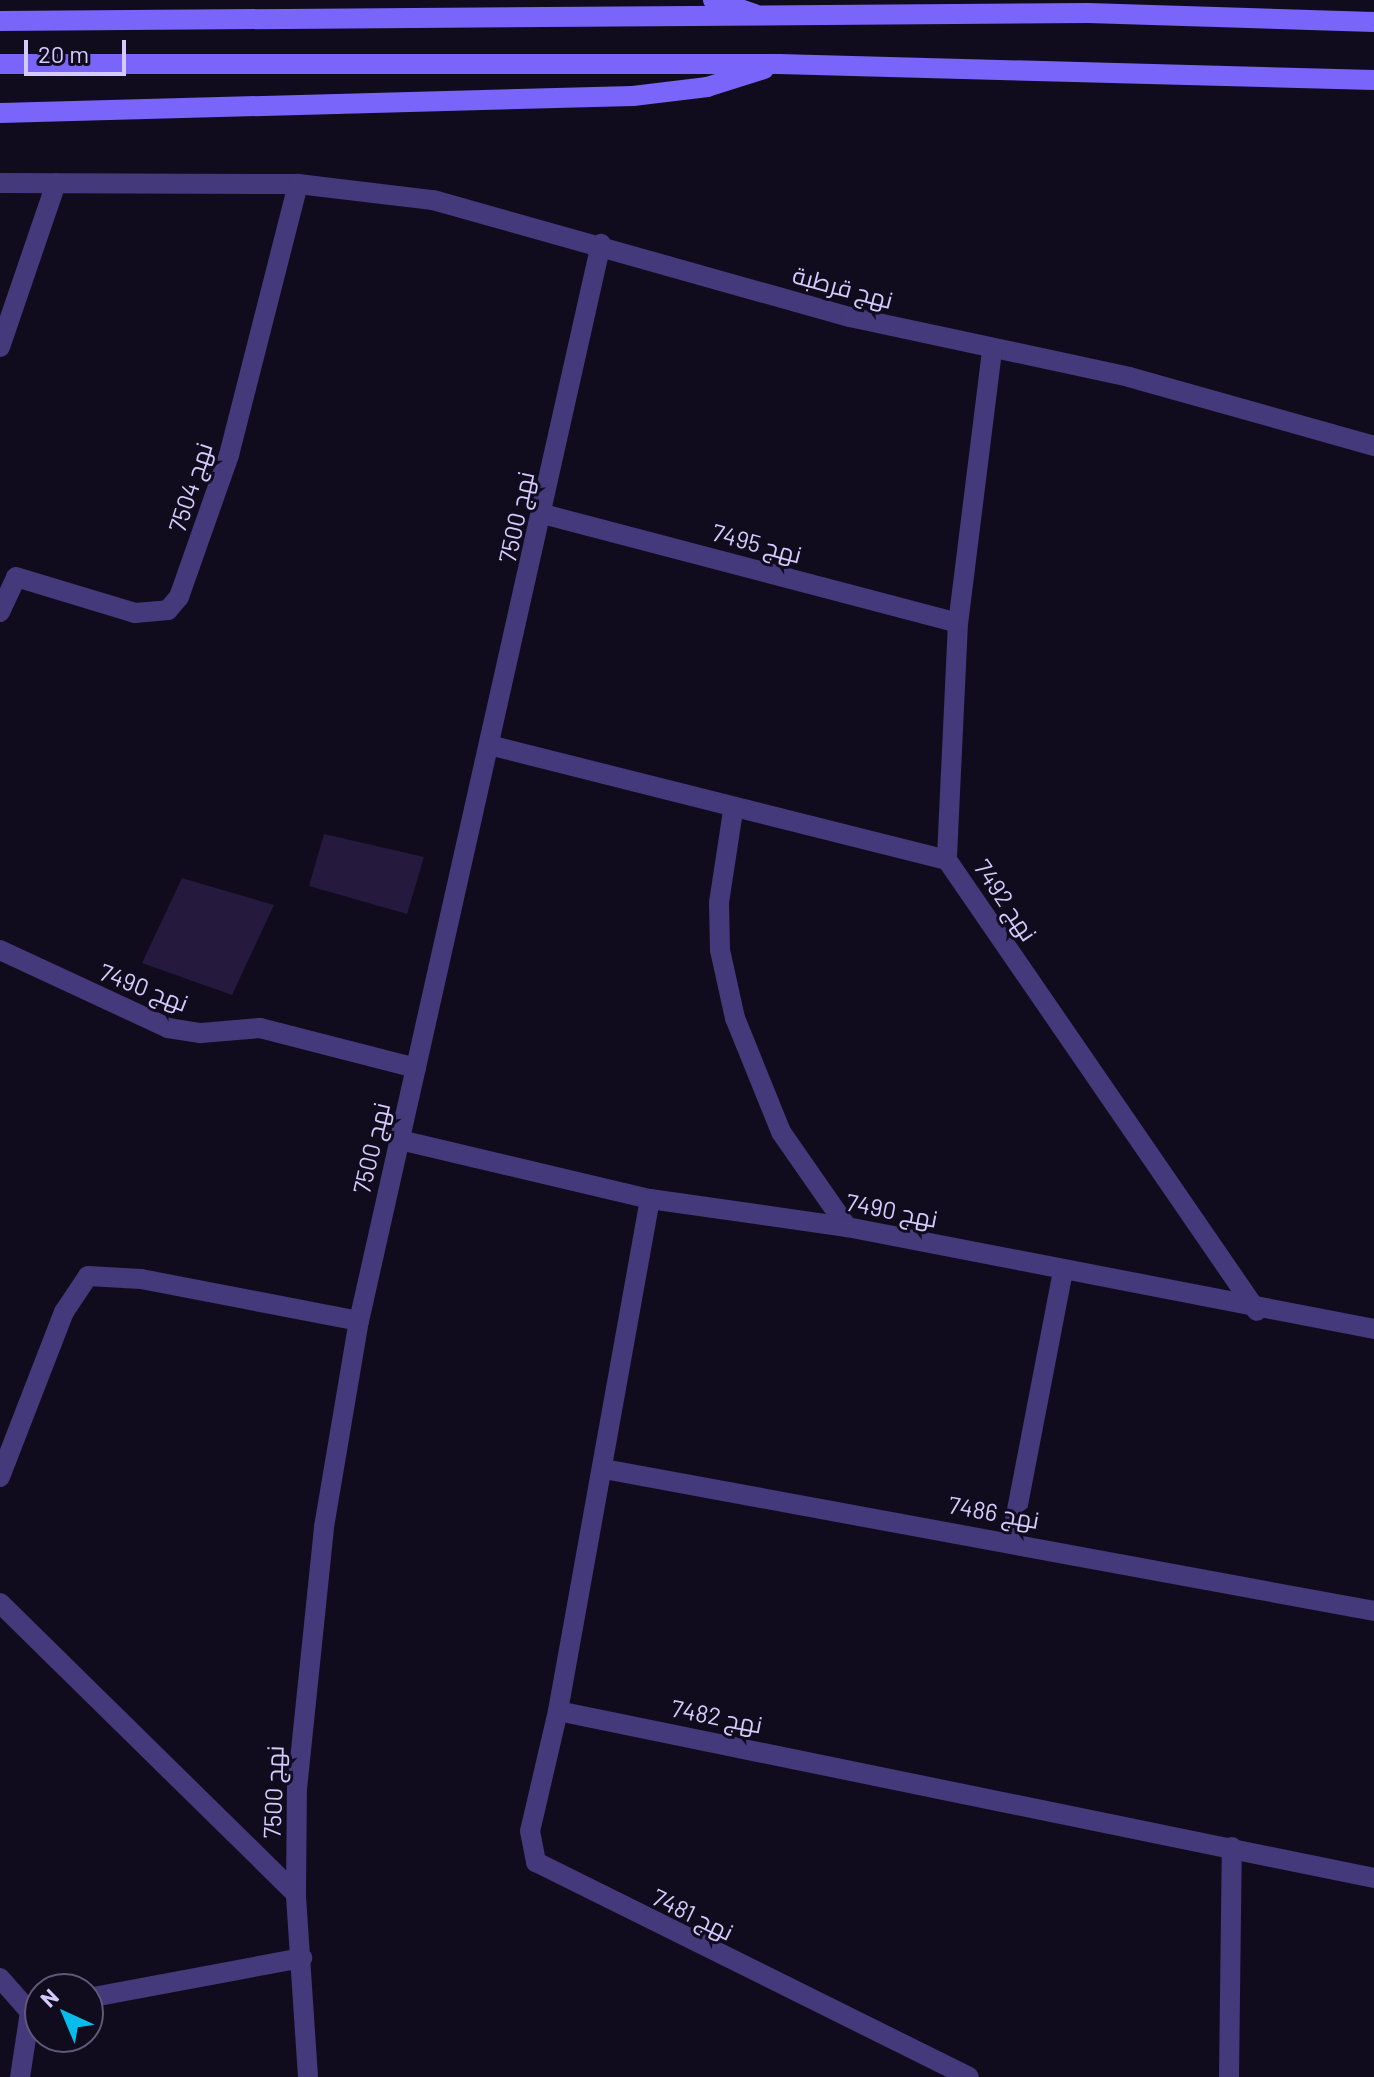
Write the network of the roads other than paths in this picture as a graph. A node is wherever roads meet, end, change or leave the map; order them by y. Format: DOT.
graph roads {
  1 [pos="713,0"];
  2 [pos="766,19"];
  3 [pos="0,21"];
  4 [pos="1374,22"];
  5 [pos="0,64"];
  6 [pos="779,64"];
  7 [pos="1374,80"];
  8 [pos="0,113"];
  9 [pos="0,183"];
  10 [pos="56,183"];
  11 [pos="298,184"];
  12 [pos="601,244"];
  13 [pos="0,347"];
  14 [pos="992,351"];
  15 [pos="1374,446"];
  16 [pos="543,514"];
  17 [pos="8,574"];
  18 [pos="0,612"];
  19 [pos="958,623"];
  20 [pos="493,746"];
  21 [pos="733,811"];
  22 [pos="947,860"];
  23 [pos="0,950"];
  24 [pos="416,1068"];
  25 [pos="400,1140"];
  26 [pos="650,1199"];
  27 [pos="847,1227"];
  28 [pos="1063,1272"];
  29 [pos="1257,1311"];
  30 [pos="359,1321"];
  31 [pos="1374,1329"];
  32 [pos="604,1469"];
  33 [pos="0,1477"];
  34 [pos="1011,1541"];
  35 [pos="0,1603"];
  36 [pos="1374,1611"];
  37 [pos="558,1711"];
  38 [pos="1232,1847"];
  39 [pos="1374,1878"];
  40 [pos="296,1894"];
  41 [pos="302,1958"];
  42 [pos="0,1978"];
  43 [pos="104,1995"];
  44 [pos="24,2001"];
  45 [pos="25,2053"];
  46 [pos="20,2077"];
  47 [pos="308,2077"];
  48 [pos="969,2077"];
  49 [pos="1229,2077"];
  1 -- 2 [label="street"];
  2 -- 3 [label="street"];
  2 -- 4 [label="street"];
  5 -- 6 [label="street"];
  6 -- 7 [label="street"];
  6 -- 8 [label="street"];
  9 -- 10 [label="street, نهج قرطبة"];
  10 -- 11 [label="street, نهج قرطبة"];
  10 -- 13 [label="street"];
  11 -- 12 [label="street, نهج قرطبة"];
  11 -- 17 [label="street, نهج 7504"];
  12 -- 14 [label="street, نهج قرطبة"];
  12 -- 16 [label="street, نهج 7500"];
  14 -- 15 [label="street, نهج قرطبة"];
  14 -- 19 [label="street, نهج 7492"];
  16 -- 19 [label="street, نهج 7495"];
  16 -- 20 [label="street, نهج 7500"];
  17 -- 18 [label="street, نهج 7504"];
  19 -- 22 [label="street, نهج 7492"];
  20 -- 21 [label="street"];
  20 -- 24 [label="street, نهج 7500"];
  21 -- 22 [label="street"];
  21 -- 27 [label="street"];
  22 -- 29 [label="street, نهج 7492"];
  23 -- 24 [label="street, نهج 7490"];
  24 -- 25 [label="street, نهج 7500"];
  25 -- 26 [label="street, نهج 7490"];
  25 -- 30 [label="street, نهج 7500"];
  26 -- 27 [label="street, نهج 7490"];
  26 -- 32 [label="street"];
  27 -- 28 [label="street, نهج 7490"];
  28 -- 29 [label="street, نهج 7490"];
  28 -- 34 [label="street"];
  29 -- 31 [label="street, نهج 7490"];
  30 -- 33 [label="street"];
  30 -- 40 [label="street, نهج 7500"];
  32 -- 34 [label="street, نهج 7486"];
  32 -- 37 [label="street"];
  34 -- 36 [label="street, نهج 7486"];
  35 -- 40 [label="street"];
  37 -- 38 [label="street, نهج 7482"];
  37 -- 48 [label="street, نهج 7481"];
  38 -- 39 [label="street, نهج 7482"];
  38 -- 49 [label="street"];
  40 -- 41 [label="street, نهج 7500"];
  41 -- 43 [label="street"];
  41 -- 47 [label="street, نهج 7500"];
  42 -- 44 [label="street"];
  45 -- 46 [label="street"];
}
